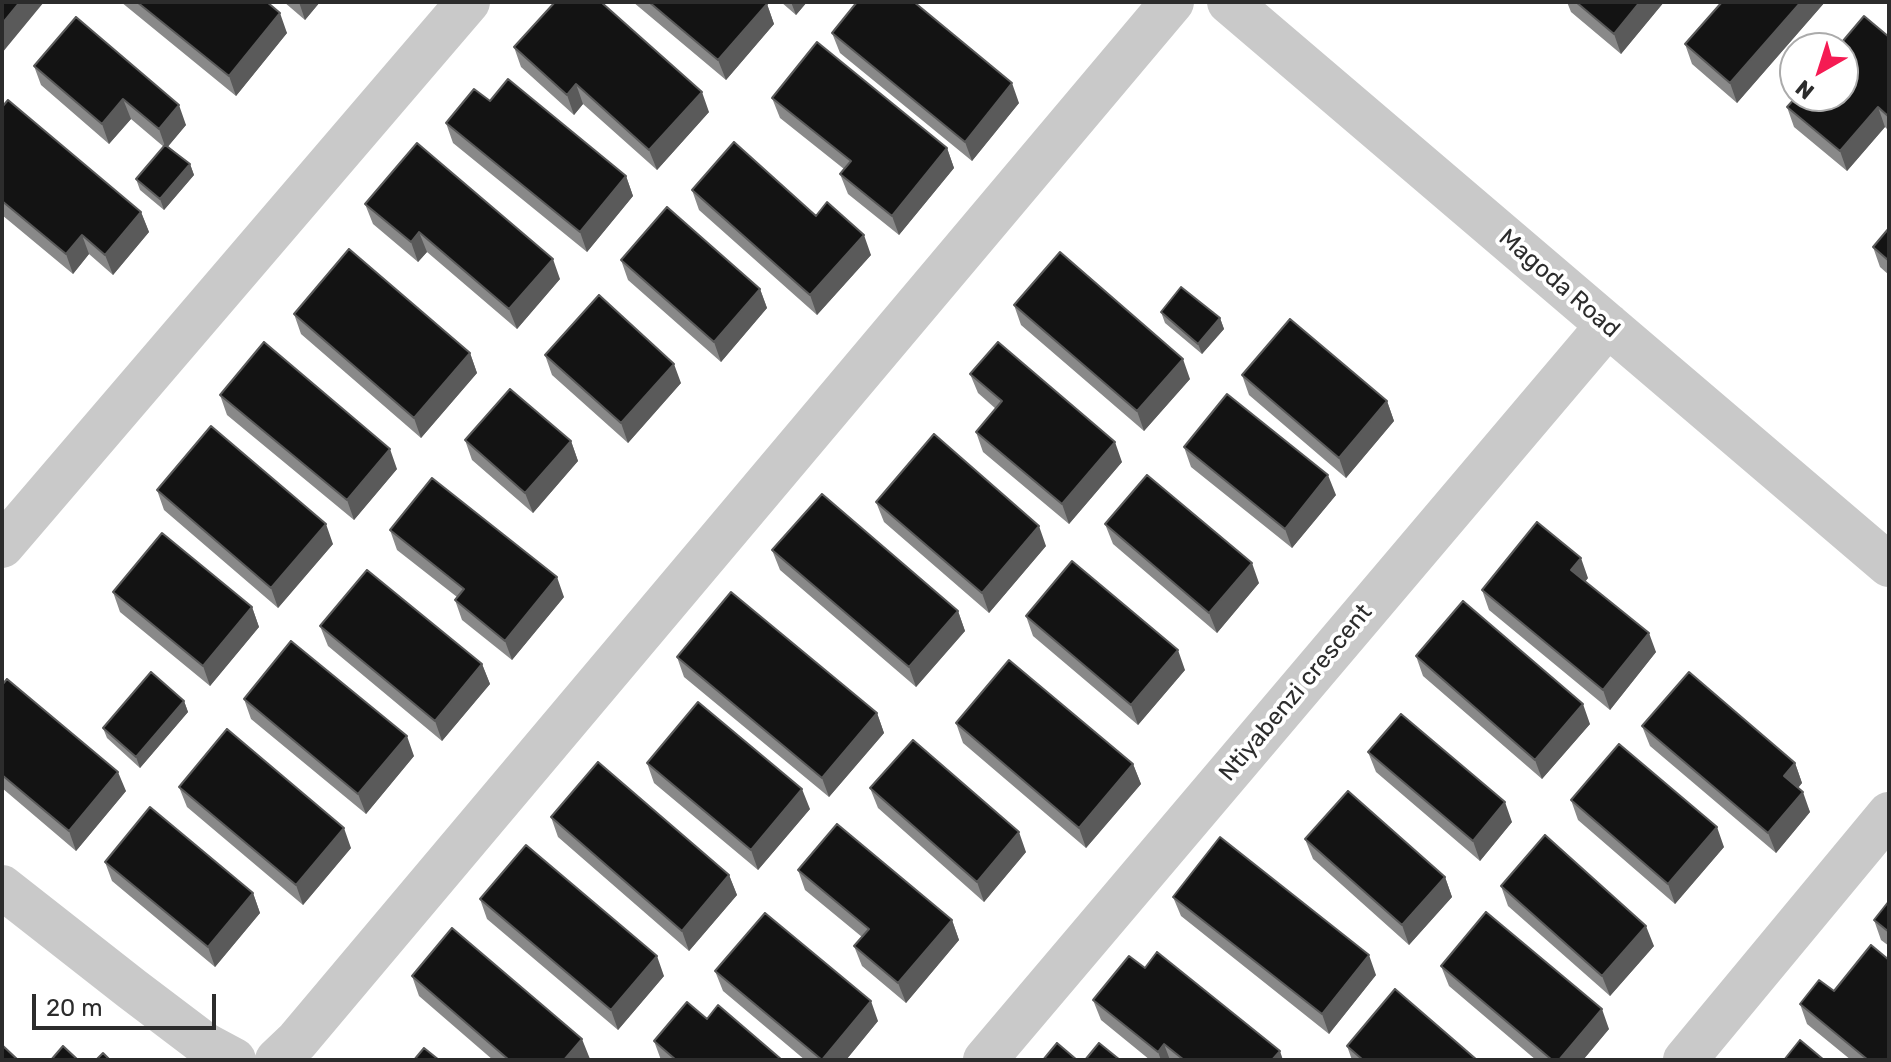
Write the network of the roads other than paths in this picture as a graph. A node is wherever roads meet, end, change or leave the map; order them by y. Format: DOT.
graph roads {
  1 [pos="468,2"];
  2 [pos="1172,2"];
  3 [pos="1229,2"];
  4 [pos="1608,325"];
  5 [pos="2,546"];
  6 [pos="1889,565"];
  7 [pos="1889,814"];
  8 [pos="2,887"];
  9 [pos="234,1060"];
  10 [pos="277,1060"];
  11 [pos="985,1060"];
  12 [pos="1685,1060"];
  1 -- 5 [label="street"];
  2 -- 10 [label="street"];
  3 -- 4 [label="street, Magoda Road"];
  4 -- 6 [label="street, Magoda Road"];
  4 -- 11 [label="street, Ntiyabenzi crescent"];
  7 -- 12 [label="street"];
  8 -- 9 [label="street"];
}
